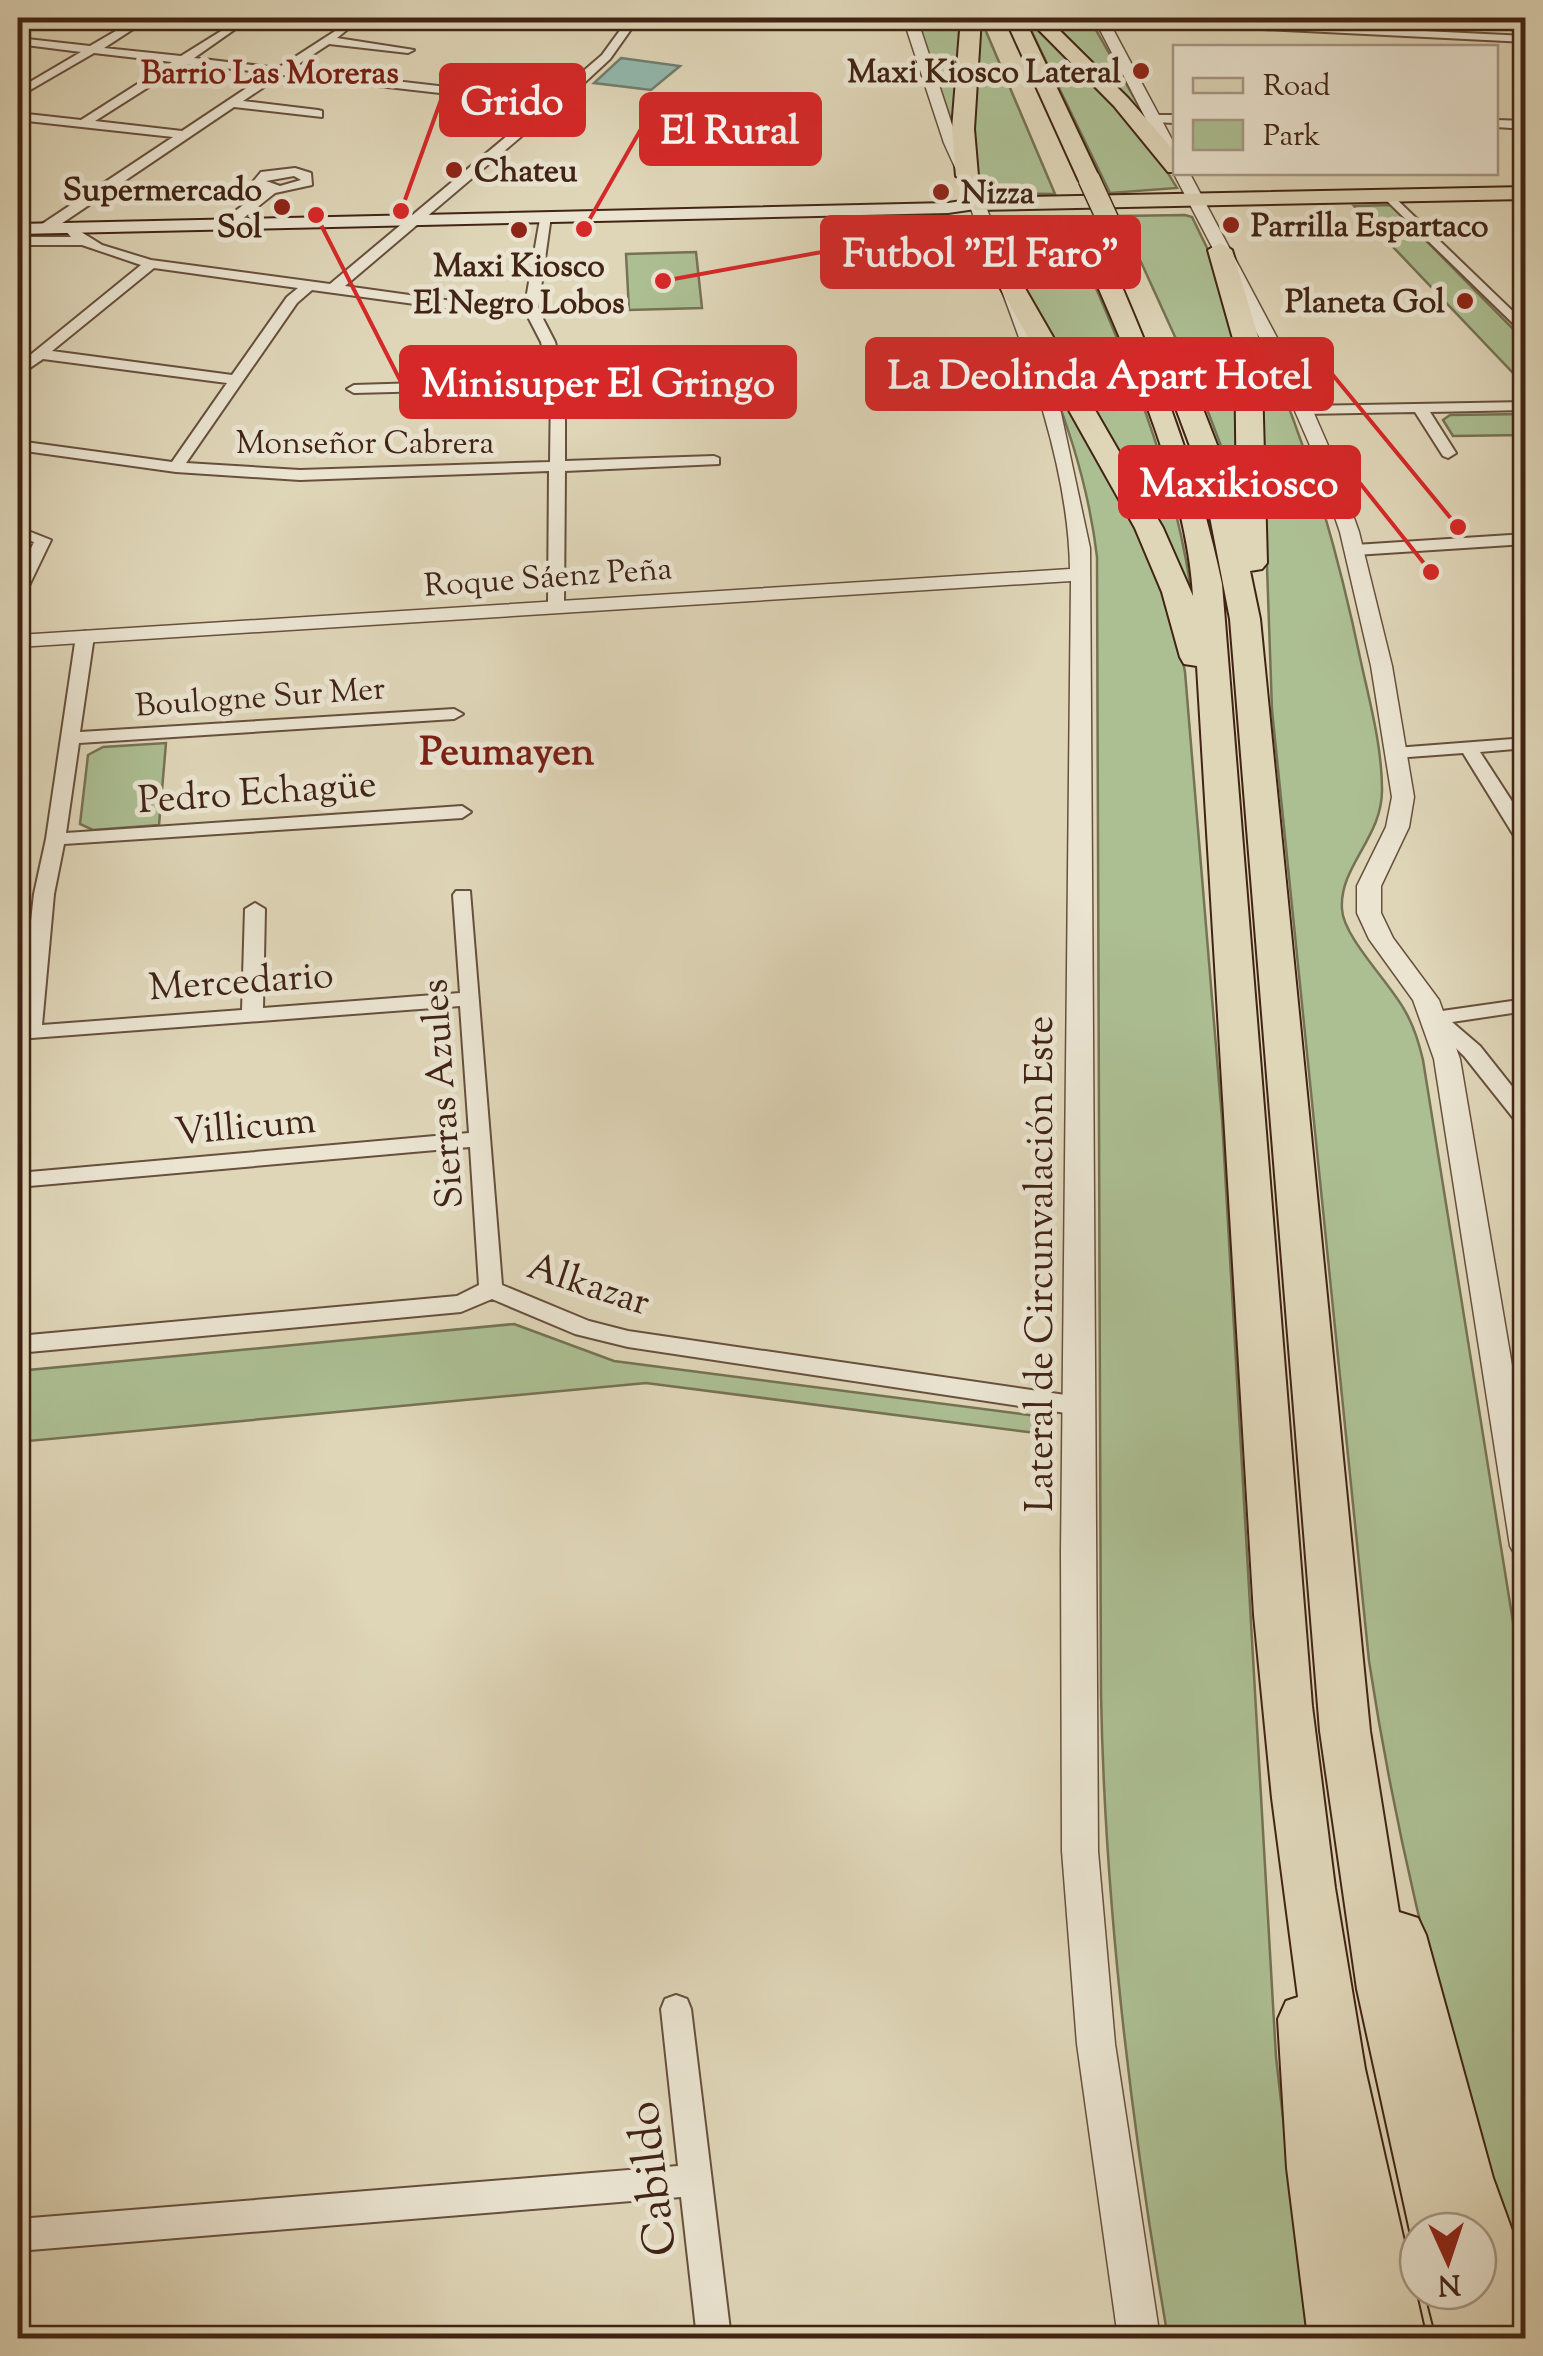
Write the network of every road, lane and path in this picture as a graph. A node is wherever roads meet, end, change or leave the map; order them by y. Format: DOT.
graph roads {
  1 [pos="145,18"];
  2 [pos="634,18"];
  3 [pos="910,18"];
  4 [pos="1100,18"];
  5 [pos="1458,18"];
  6 [pos="247,19"];
  7 [pos="971,21"];
  8 [pos="1021,22"];
  9 [pos="1244,25"];
  10 [pos="342,29"];
  11 [pos="1476,37"];
  12 [pos="1526,39"];
  13 [pos="18,40"];
  14 [pos="326,40"];
  15 [pos="91,48"];
  16 [pos="408,50"];
  17 [pos="184,59"];
  18 [pos="282,70"];
  19 [pos="18,78"];
  20 [pos="39,81"];
  21 [pos="18,94"];
  22 [pos="235,104"];
  23 [pos="554,104"];
  24 [pos="1034,112"];
  25 [pos="318,114"];
  26 [pos="18,116"];
  27 [pos="1154,119"];
  28 [pos="1173,120"];
  29 [pos="84,124"];
  30 [pos="1498,124"];
  31 [pos="1526,125"];
  32 [pos="185,135"];
  33 [pos="1173,158"];
  34 [pos="1173,163"];
  35 [pos="1182,175"];
  36 [pos="966,176"];
  37 [pos="1063,180"];
  38 [pos="272,190"];
  39 [pos="1526,193"];
  40 [pos="1390,197"];
  41 [pos="1196,202"];
  42 [pos="978,207"];
  43 [pos="546,219"];
  44 [pos="416,221"];
  45 [pos="226,225"];
  46 [pos="18,229"];
  47 [pos="44,229"];
  48 [pos="1100,231"];
  49 [pos="76,235"];
  50 [pos="18,241"];
  51 [pos="1220,250"];
  52 [pos="151,264"];
  53 [pos="999,264"];
  54 [pos="309,286"];
  55 [pos="332,290"];
  56 [pos="530,310"];
  57 [pos="1526,332"];
  58 [pos="42,354"];
  59 [pos="18,372"];
  60 [pos="707,378"];
  61 [pos="235,380"];
  62 [pos="558,382"];
  63 [pos="354,390"];
  64 [pos="1526,406"];
  65 [pos="1420,408"];
  66 [pos="1304,410"];
  67 [pos="18,446"];
  68 [pos="1448,453"];
  69 [pos="714,461"];
  70 [pos="176,467"];
  71 [pos="554,467"];
  72 [pos="18,532"];
  73 [pos="1523,546"];
  74 [pos="1356,555"];
  75 [pos="1082,574"];
  76 [pos="18,592"];
  77 [pos="556,604"];
  78 [pos="85,636"];
  79 [pos="18,641"];
  80 [pos="1249,652"];
  81 [pos="454,714"];
  82 [pos="71,738"];
  83 [pos="1526,743"];
  84 [pos="1468,747"];
  85 [pos="1395,752"];
  86 [pos="1223,778"];
  87 [pos="462,812"];
  88 [pos="56,839"];
  89 [pos="1526,839"];
  90 [pos="463,894"];
  91 [pos="255,909"];
  92 [pos="469,1000"];
  93 [pos="1526,1005"];
  94 [pos="252,1014"];
  95 [pos="1435,1018"];
  96 [pos="24,1032"];
  97 [pos="1526,1120"];
  98 [pos="478,1139"];
  99 [pos="18,1180"];
  100 [pos="490,1289"];
  101 [pos="18,1345"];
  102 [pos="1079,1406"];
  103 [pos="1526,1546"];
  104 [pos="1345,1731"];
  105 [pos="1293,1770"];
  106 [pos="676,2009"];
  107 [pos="696,2180"];
  108 [pos="1434,2211"];
  109 [pos="18,2235"];
  110 [pos="1460,2311"];
  111 [pos="714,2338"];
  112 [pos="1138,2338"];
  113 [pos="1338,2338"];
  114 [pos="1396,2338"];
  115 [pos="1467,2338"];
  116 [pos="1520,2338"];
  1 -- 15 [label="street"];
  2 -- 23 [label="street"];
  3 -- 36 [label="street, Lateral de Circunvalación Este"];
  4 -- 8 [label="street"];
  4 -- 9 [label="street"];
  4 -- 27 [label="street"];
  5 -- 11 [label="street"];
  6 -- 17 [label="street"];
  7 -- 36 [label="highway"];
  8 -- 24 [label="highway"];
  8 -- 34 [label="highway"];
  8 -- 48 [label="highway, bridge"];
  9 -- 11 [label="street"];
  10 -- 14 [label="street"];
  11 -- 12 [label="street"];
  13 -- 15 [label="street"];
  14 -- 16 [label="street"];
  14 -- 18 [label="street"];
  15 -- 17 [label="street"];
  15 -- 20 [label="street"];
  17 -- 18 [label="street"];
  17 -- 29 [label="street"];
  18 -- 22 [label="street"];
  18 -- 23 [label="street"];
  19 -- 20 [label="street"];
  20 -- 21 [label="street"];
  22 -- 25 [label="street"];
  22 -- 32 [label="street"];
  23 -- 44 [label="street"];
  26 -- 29 [label="street"];
  27 -- 28 [label="street"];
  27 -- 33 [label="street"];
  29 -- 32 [label="street"];
  30 -- 31 [label="street"];
  32 -- 47 [label="street"];
  35 -- 41 [label="street"];
  36 -- 42 [label="street, Lateral de Circunvalación Este"];
  37 -- 48 [label="highway"];
  38 -- 45 [label="street"];
  39 -- 40 [label="main road"];
  40 -- 41 [label="main road"];
  40 -- 57 [label="street"];
  41 -- 42 [label="main road"];
  41 -- 51 [label="street"];
  42 -- 43 [label="main road"];
  42 -- 53 [label="street, Lateral de Circunvalación Este"];
  43 -- 44 [label="main road"];
  43 -- 56 [label="street"];
  44 -- 45 [label="main road"];
  44 -- 55 [label="street"];
  45 -- 49 [label="main road"];
  46 -- 47 [label="main road"];
  47 -- 49 [label="main road"];
  48 -- 80 [label="highway"];
  48 -- 86 [label="highway"];
  49 -- 50 [label="street"];
  49 -- 52 [label="street"];
  51 -- 66 [label="street"];
  51 -- 80 [label="highway"];
  52 -- 54 [label="street"];
  52 -- 58 [label="street"];
  53 -- 75 [label="street, Lateral de Circunvalación Este"];
  53 -- 86 [label="highway"];
  54 -- 55 [label="street"];
  54 -- 61 [label="street"];
  55 -- 56 [label="street"];
  56 -- 62 [label="street"];
  58 -- 59 [label="street"];
  58 -- 61 [label="street"];
  60 -- 62 [label="street"];
  61 -- 70 [label="street"];
  62 -- 63 [label="street"];
  62 -- 71 [label="street"];
  64 -- 65 [label="street"];
  65 -- 66 [label="street"];
  65 -- 68 [label="street"];
  66 -- 74 [label="street"];
  67 -- 70 [label="street, Monseñor Cabrera"];
  69 -- 71 [label="street, Monseñor Cabrera"];
  70 -- 71 [label="street, Monseñor Cabrera"];
  71 -- 77 [label="street"];
  72 -- 76 [label="street"];
  73 -- 74 [label="street"];
  74 -- 85 [label="street"];
  75 -- 77 [label="street, Roque Sáenz Peña"];
  75 -- 102 [label="street, Lateral de Circunvalación Este"];
  77 -- 78 [label="street, Roque Sáenz Peña"];
  78 -- 79 [label="street, Roque Sáenz Peña"];
  78 -- 82 [label="street"];
  80 -- 104 [label="highway"];
  81 -- 82 [label="street, Boulogne Sur Mer"];
  82 -- 88 [label="street"];
  83 -- 84 [label="street"];
  84 -- 85 [label="street"];
  84 -- 89 [label="street"];
  85 -- 95 [label="street"];
  86 -- 105 [label="highway"];
  87 -- 88 [label="street, Pedro Echagüe"];
  88 -- 96 [label="street"];
  90 -- 92 [label="street, Sierras Azules"];
  91 -- 94 [label="street"];
  92 -- 94 [label="street, Mercedario"];
  92 -- 98 [label="street, Sierras Azules"];
  93 -- 95 [label="street"];
  94 -- 96 [label="street, Mercedario"];
  95 -- 97 [label="street"];
  95 -- 103 [label="street"];
  98 -- 99 [label="street, Villicum"];
  98 -- 100 [label="street, Sierras Azules"];
  100 -- 101 [label="street, Alkazar"];
  100 -- 102 [label="street, Alkazar"];
  102 -- 112 [label="street, Lateral de Circunvalación Este"];
  104 -- 108 [label="highway"];
  104 -- 116 [label="highway"];
  105 -- 113 [label="highway"];
  105 -- 114 [label="highway"];
  106 -- 107 [label="street, Cabildo"];
  107 -- 109 [label="street"];
  107 -- 111 [label="street, Cabildo"];
  110 -- 115 [label="highway"];
}
